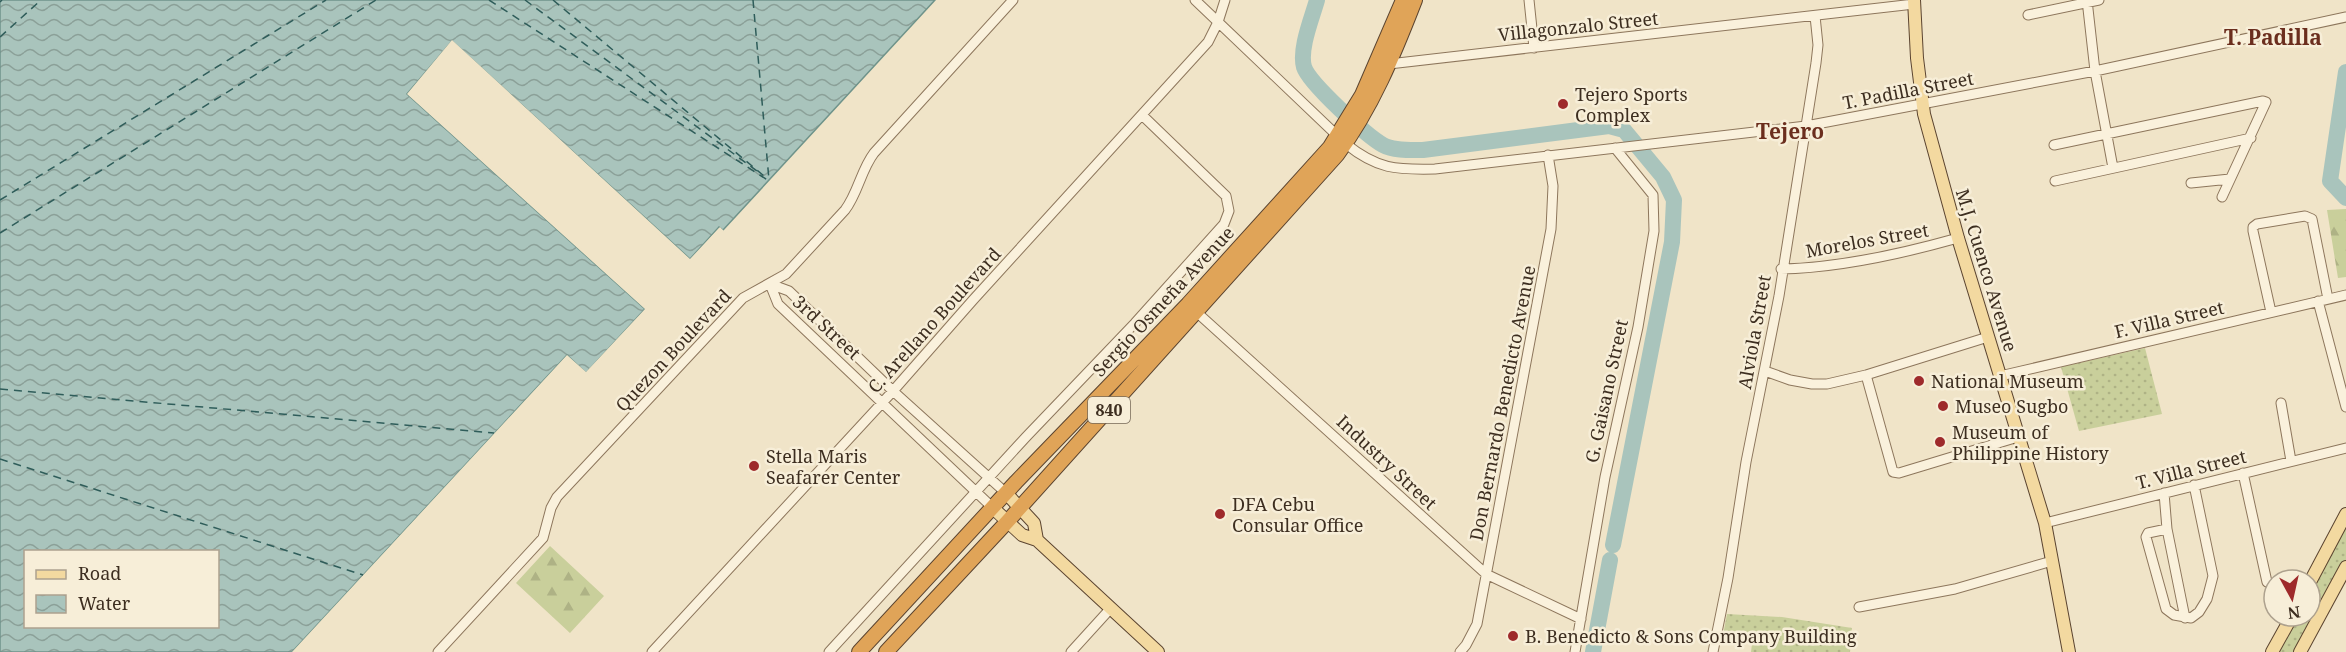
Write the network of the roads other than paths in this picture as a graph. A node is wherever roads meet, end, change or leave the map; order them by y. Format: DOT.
graph roads {
  1 [pos="1013,0"];
  2 [pos="1195,0"];
  3 [pos="1225,0"];
  4 [pos="1403,0"];
  5 [pos="1415,0"];
  6 [pos="1529,0"];
  7 [pos="2099,0"];
  8 [pos="2087,1"];
  9 [pos="1914,2"];
  10 [pos="2028,15"];
  11 [pos="1815,16"];
  12 [pos="2345,17"];
  13 [pos="1218,22"];
  14 [pos="1534,48"];
  15 [pos="1389,64"];
  16 [pos="2095,70"];
  17 [pos="1922,104"];
  18 [pos="1358,113"];
  19 [pos="1142,115"];
  20 [pos="1806,126"];
  21 [pos="1346,134"];
  22 [pos="2105,134"];
  23 [pos="2251,138"];
  24 [pos="2054,145"];
  25 [pos="1615,148"];
  26 [pos="1548,155"];
  27 [pos="2113,168"];
  28 [pos="2230,179"];
  29 [pos="2055,181"];
  30 [pos="2191,183"];
  31 [pos="2222,197"];
  32 [pos="1958,238"];
  33 [pos="1782,269"];
  34 [pos="770,285"];
  35 [pos="2346,295"];
  36 [pos="2323,300"];
  37 [pos="1192,308"];
  38 [pos="2271,312"];
  39 [pos="1988,337"];
  40 [pos="1765,371"];
  41 [pos="1866,375"];
  42 [pos="2000,376"];
  43 [pos="893,392"];
  44 [pos="883,402"];
  45 [pos="2280,403"];
  46 [pos="2346,407"];
  47 [pos="2018,437"];
  48 [pos="2346,448"];
  49 [pos="2291,461"];
  50 [pos="2243,473"];
  51 [pos="989,478"];
  52 [pos="2194,485"];
  53 [pos="976,491"];
  54 [pos="1006,493"];
  55 [pos="2164,493"];
  56 [pos="1020,507"];
  57 [pos="993,508"];
  58 [pos="2346,514"];
  59 [pos="1007,522"];
  60 [pos="2045,524"];
  61 [pos="2167,530"];
  62 [pos="1037,540"];
  63 [pos="2052,561"];
  64 [pos="2346,567"];
  65 [pos="2264,568"];
  66 [pos="2317,568"];
  67 [pos="1486,574"];
  68 [pos="1859,607"];
  69 [pos="1111,608"];
  70 [pos="2185,618"];
  71 [pos="1581,619"];
  72 [pos="2285,628"];
  73 [pos="438,652"];
  74 [pos="652,652"];
  75 [pos="829,652"];
  76 [pos="859,652"];
  77 [pos="886,652"];
  78 [pos="1071,652"];
  79 [pos="1158,652"];
  80 [pos="1460,652"];
  81 [pos="1575,652"];
  82 [pos="1713,652"];
  83 [pos="2069,652"];
  84 [pos="2272,652"];
  85 [pos="2300,652"];
  1 -- 34 [label="street, Quezon Boulevard"];
  2 -- 13 [label="street, T. Padilla Street"];
  3 -- 13 [label="street, C. Arellano Boulevard"];
  4 -- 18 [label="highway, Sergio Osmeña Avenue / 840"];
  5 -- 15 [label="highway, Sergio Osmeña Avenue / 840"];
  6 -- 14 [label="street"];
  7 -- 8 [label="street"];
  8 -- 10 [label="street"];
  8 -- 16 [label="street"];
  9 -- 11 [label="street, Villagonzalo Street"];
  9 -- 17 [label="main road, M.J. Cuenco Avenue"];
  11 -- 14 [label="street, Villagonzalo Street"];
  11 -- 20 [label="street, Alviola Street"];
  12 -- 16 [label="street, T. Padilla Street"];
  13 -- 19 [label="street, C. Arellano Boulevard"];
  13 -- 21 [label="street, T. Padilla Street"];
  14 -- 15 [label="street, Villagonzalo Street"];
  15 -- 18 [label="highway, Sergio Osmeña Avenue / 840"];
  16 -- 17 [label="street, T. Padilla Street"];
  16 -- 22 [label="street"];
  17 -- 20 [label="street, T. Padilla Street"];
  17 -- 32 [label="main road, M.J. Cuenco Avenue"];
  18 -- 21 [label="highway, Sergio Osmeña Avenue / 840"];
  19 -- 43 [label="street, C. Arellano Boulevard"];
  19 -- 51 [label="street"];
  20 -- 25 [label="street, T. Padilla Street"];
  20 -- 33 [label="street, Alviola Street"];
  21 -- 26 [label="street, T. Padilla Street"];
  21 -- 37 [label="highway, Sergio Osmeña Avenue / 840"];
  22 -- 23 [label="street"];
  22 -- 24 [label="street"];
  22 -- 27 [label="street"];
  23 -- 27 [label="street"];
  23 -- 28 [label="street"];
  25 -- 26 [label="street, T. Padilla Street"];
  25 -- 71 [label="street, G. Gaisano Street"];
  26 -- 67 [label="street, Don Bernardo Benedicto Avenue"];
  27 -- 29 [label="street"];
  28 -- 30 [label="street"];
  28 -- 31 [label="street"];
  32 -- 33 [label="street, Morelos Street"];
  32 -- 39 [label="main road, M.J. Cuenco Avenue"];
  33 -- 40 [label="street, Alviola Street"];
  34 -- 43 [label="street, 3rd Street"];
  34 -- 44 [label="street, 3rd Street"];
  34 -- 73 [label="street, Quezon Boulevard"];
  35 -- 36 [label="street, F. Villa Street"];
  36 -- 38 [label="street, F. Villa Street"];
  36 -- 38 [label="street"];
  36 -- 46 [label="street"];
  37 -- 54 [label="highway, Sergio Osmeña Avenue / 840"];
  37 -- 56 [label="highway, Sergio Osmeña Avenue / 840"];
  37 -- 67 [label="street, Industry Street"];
  38 -- 42 [label="street, F. Villa Street"];
  39 -- 41 [label="street"];
  39 -- 42 [label="main road, M.J. Cuenco Avenue"];
  40 -- 41 [label="street"];
  40 -- 82 [label="street, Alviola Street"];
  41 -- 47 [label="street"];
  42 -- 47 [label="main road, M.J. Cuenco Avenue"];
  43 -- 44 [label="street, C. Arellano Boulevard"];
  43 -- 51 [label="street, 3rd Street"];
  44 -- 53 [label="street, 3rd Street"];
  44 -- 74 [label="street, C. Arellano Boulevard"];
  45 -- 49 [label="street"];
  47 -- 60 [label="main road, M.J. Cuenco Avenue"];
  48 -- 49 [label="street, T. Villa Street"];
  49 -- 50 [label="street, T. Villa Street"];
  50 -- 52 [label="street, T. Villa Street"];
  50 -- 65 [label="street"];
  51 -- 53 [label="street"];
  51 -- 54 [label="street, 3rd Street"];
  52 -- 55 [label="street, T. Villa Street"];
  52 -- 70 [label="street"];
  53 -- 57 [label="street, 3rd Street"];
  53 -- 75 [label="street"];
  54 -- 56 [label="main road"];
  54 -- 57 [label="highway, Sergio Osmeña Avenue / 840"];
  55 -- 60 [label="street, T. Villa Street"];
  55 -- 61 [label="street"];
  56 -- 59 [label="highway, Sergio Osmeña Avenue / 840"];
  56 -- 62 [label="main road"];
  57 -- 59 [label="main road"];
  57 -- 76 [label="highway, Sergio Osmeña Avenue / 840"];
  58 -- 66 [label="main road"];
  59 -- 62 [label="main road"];
  59 -- 77 [label="highway, Sergio Osmeña Avenue / 840"];
  60 -- 63 [label="main road, M.J. Cuenco Avenue"];
  61 -- 70 [label="street"];
  61 -- 70 [label="street"];
  62 -- 69 [label="main road"];
  63 -- 68 [label="street"];
  63 -- 83 [label="main road, M.J. Cuenco Avenue"];
  64 -- 85 [label="main road"];
  67 -- 71 [label="street, Industry Street"];
  67 -- 80 [label="street, Don Bernardo Benedicto Avenue"];
  69 -- 78 [label="street"];
  69 -- 79 [label="main road"];
  71 -- 81 [label="street, G. Gaisano Street"];
  72 -- 84 [label="main road"];
}
